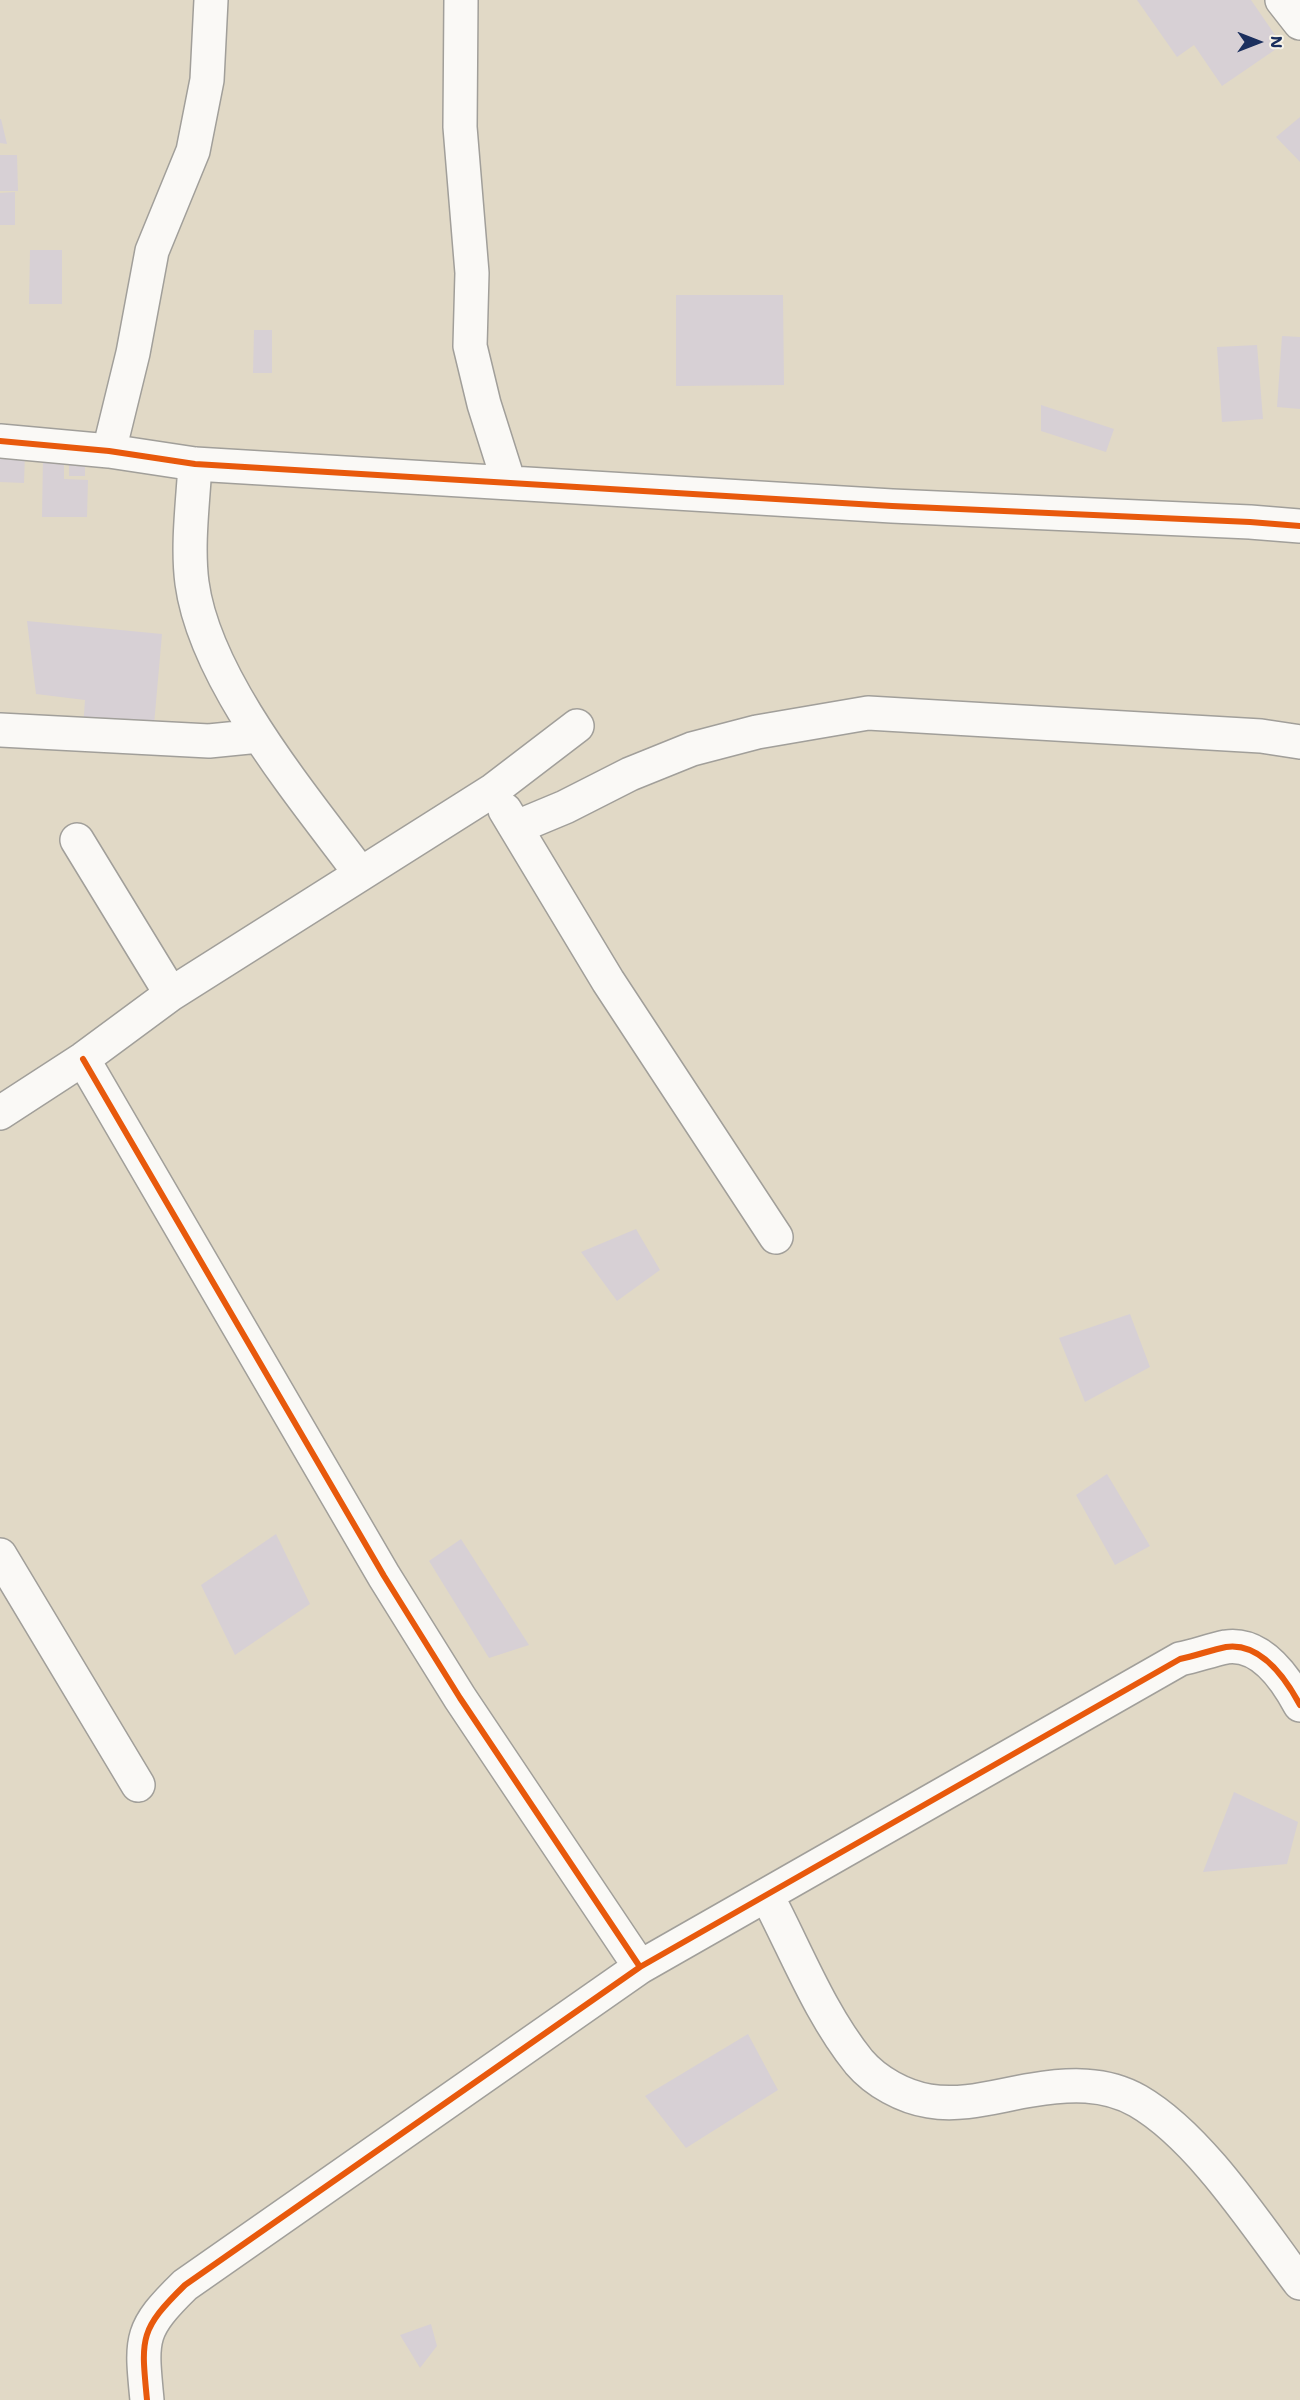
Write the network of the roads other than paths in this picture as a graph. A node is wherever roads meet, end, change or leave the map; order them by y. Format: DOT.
graph roads {
  1 [pos="211,0"];
  2 [pos="461,0"];
  3 [pos="1282,0"];
  4 [pos="1300,22"];
  5 [pos="0,441"];
  6 [pos="109,451"];
  7 [pos="195,464"];
  8 [pos="508,483"];
  9 [pos="1300,526"];
  10 [pos="577,726"];
  11 [pos="0,730"];
  12 [pos="259,736"];
  13 [pos="1300,742"];
  14 [pos="492,791"];
  15 [pos="517,827"];
  16 [pos="77,840"];
  17 [pos="360,873"];
  18 [pos="171,994"];
  19 [pos="82,1059"];
  20 [pos="0,1113"];
  21 [pos="776,1237"];
  22 [pos="0,1555"];
  23 [pos="1300,1706"];
  24 [pos="138,1785"];
  25 [pos="767,1896"];
  26 [pos="640,1967"];
  27 [pos="1300,2283"];
  28 [pos="147,2400"];
  1 -- 6 [label="street"];
  2 -- 8 [label="street"];
  3 -- 4 [label="street"];
  5 -- 6 [label="street"];
  6 -- 7 [label="street"];
  7 -- 8 [label="street"];
  7 -- 12 [label="street"];
  8 -- 9 [label="street"];
  10 -- 14 [label="street"];
  11 -- 12 [label="street"];
  12 -- 17 [label="street"];
  13 -- 15 [label="street"];
  14 -- 15 [label="street"];
  14 -- 17 [label="street"];
  15 -- 21 [label="street"];
  16 -- 18 [label="street"];
  17 -- 18 [label="street"];
  18 -- 19 [label="street"];
  19 -- 20 [label="street"];
  19 -- 26 [label="street"];
  22 -- 24 [label="street"];
  23 -- 25 [label="street"];
  25 -- 26 [label="street"];
  25 -- 27 [label="street"];
  26 -- 28 [label="street"];
}
